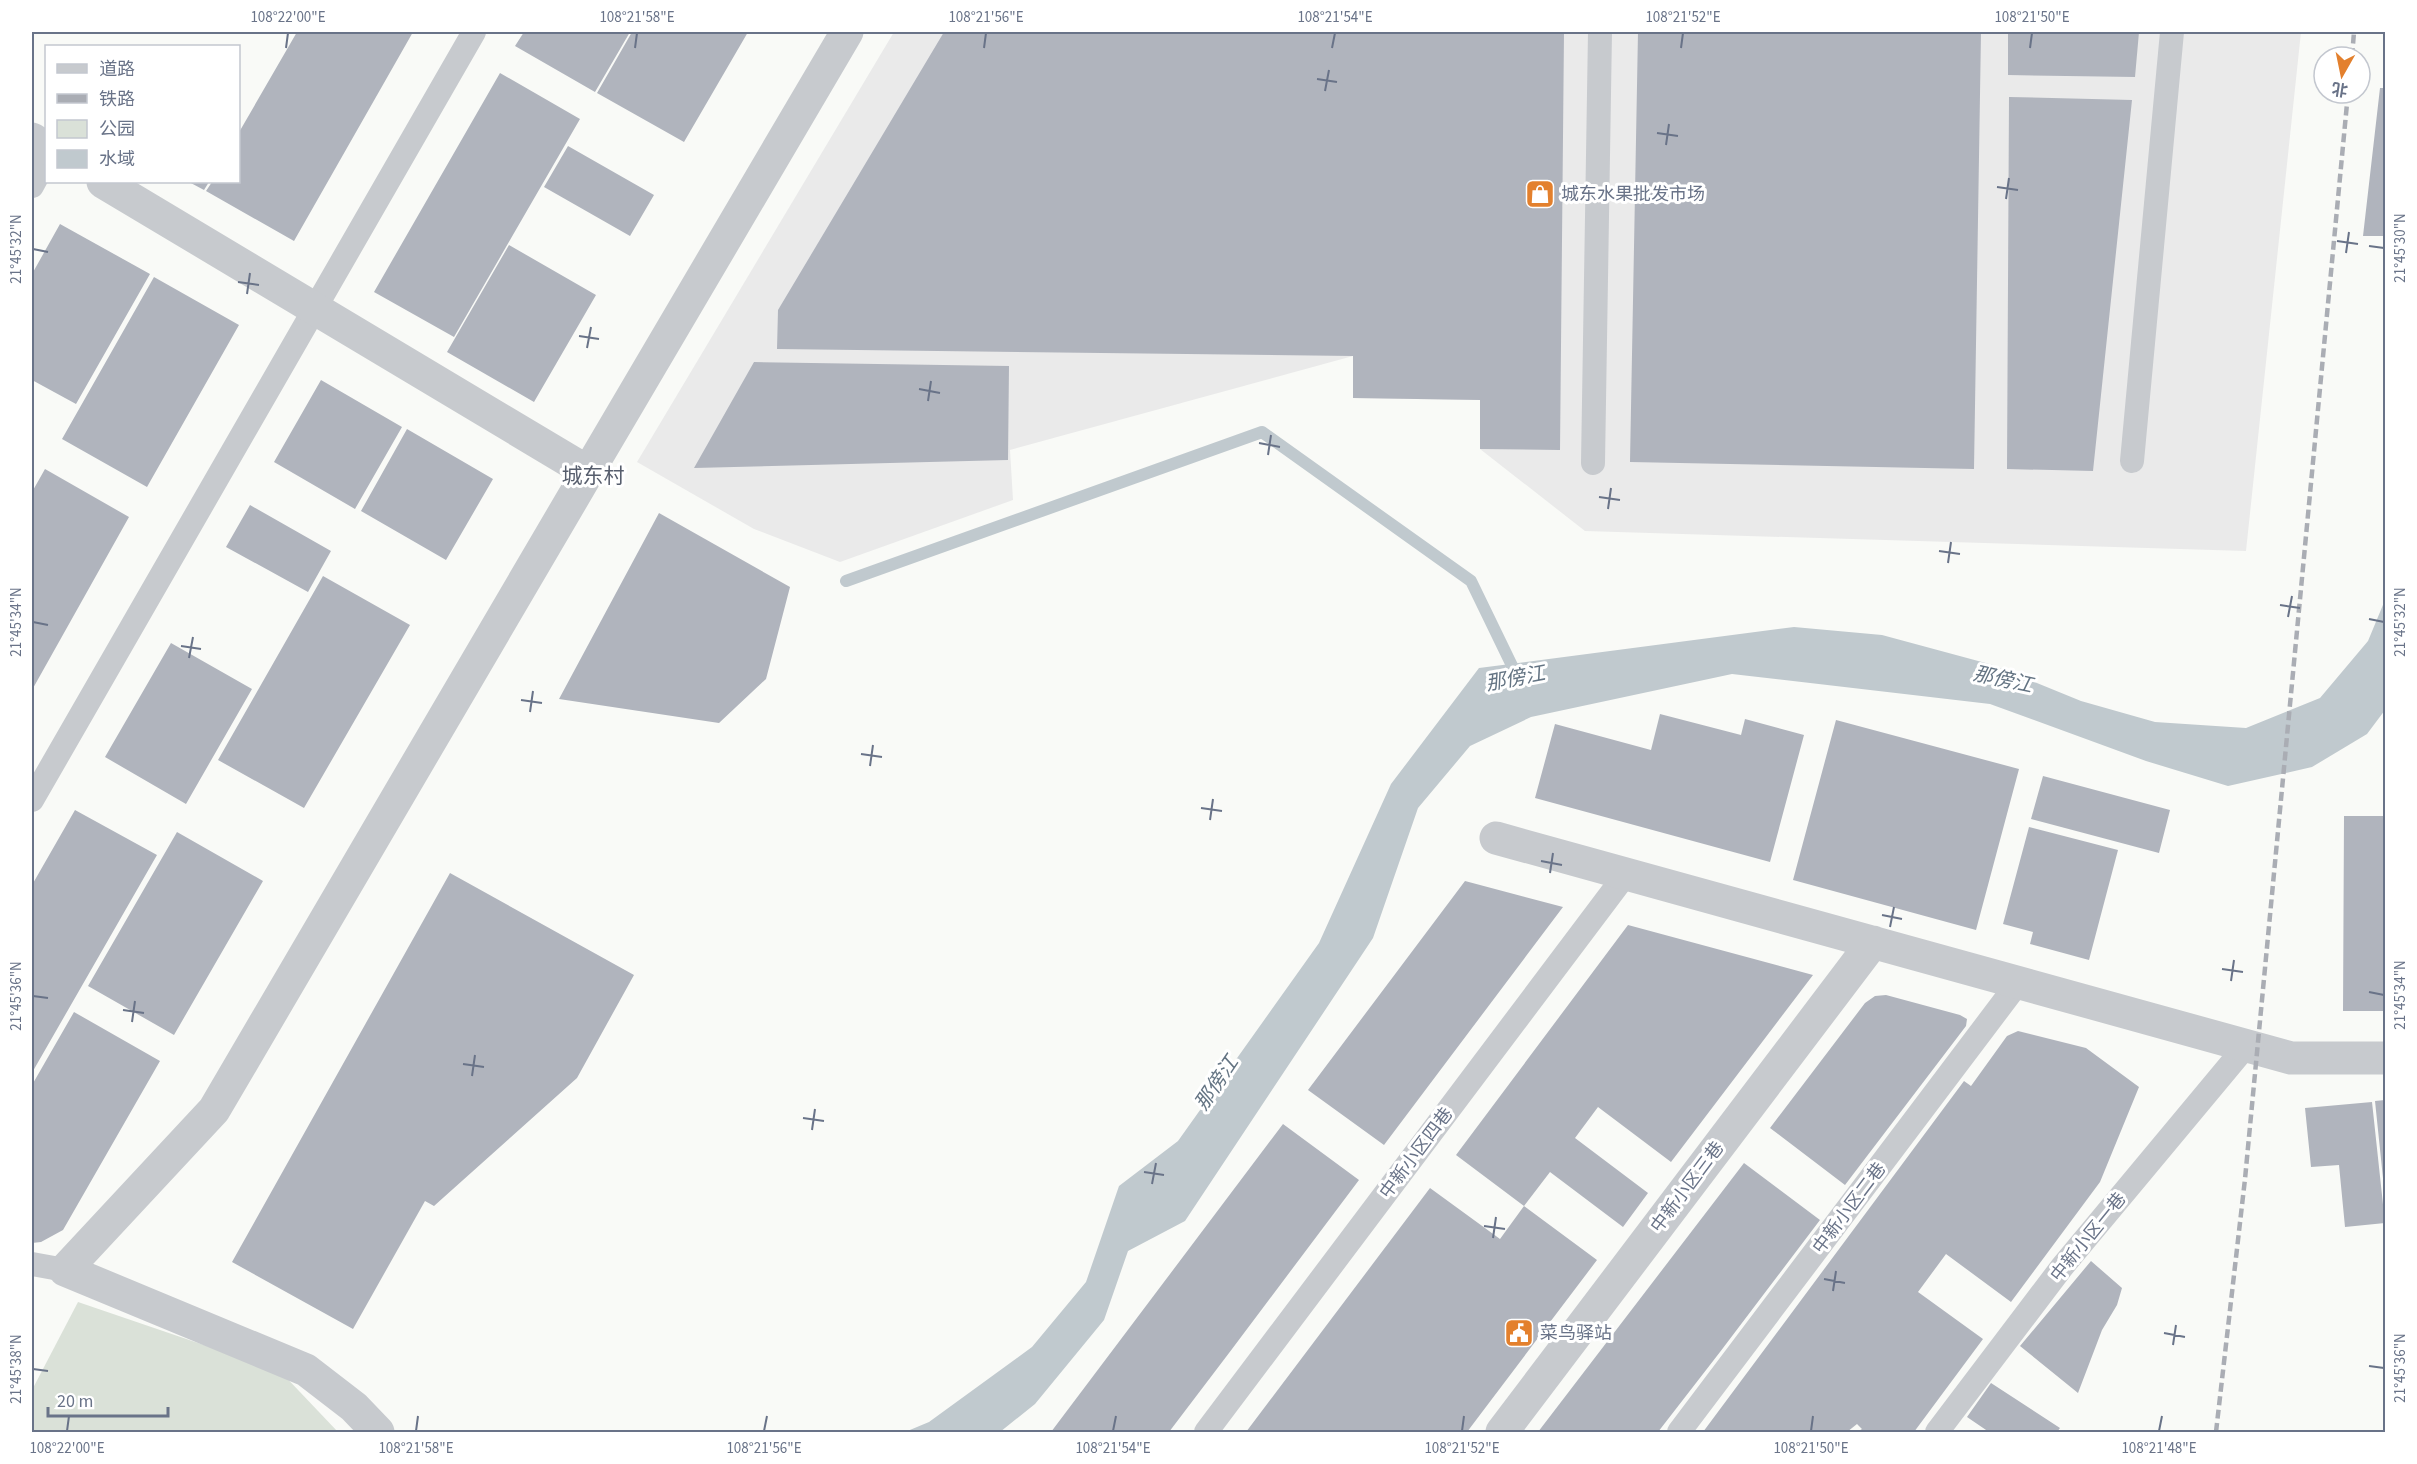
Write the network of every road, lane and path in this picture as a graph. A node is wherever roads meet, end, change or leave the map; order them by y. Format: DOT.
graph roads {
  1 [pos="474,32"];
  2 [pos="847,32"];
  3 [pos="1600,32"];
  4 [pos="2172,32"];
  5 [pos="32,139"];
  6 [pos="45,147"];
  7 [pos="45,162"];
  8 [pos="105,183"];
  9 [pos="32,186"];
  10 [pos="315,309"];
  11 [pos="2132,461"];
  12 [pos="1593,463"];
  13 [pos="588,472"];
  14 [pos="32,800"];
  15 [pos="1496,838"];
  16 [pos="1626,874"];
  17 [pos="1873,942"];
  18 [pos="2018,983"];
  19 [pos="2246,1046"];
  20 [pos="2385,1058"];
  21 [pos="32,1264"];
  22 [pos="65,1270"];
  23 [pos="378,1432"];
  24 [pos="1206,1432"];
  25 [pos="1502,1432"];
  26 [pos="1679,1432"];
  27 [pos="1937,1432"];
  1 -- 10 [label="lane"];
  2 -- 13 [label="street"];
  3 -- 12 [label="lane"];
  4 -- 11 [label="lane"];
  5 -- 6 [label="street"];
  7 -- 9 [label="lane"];
  8 -- 10 [label="street"];
  10 -- 13 [label="street"];
  10 -- 14 [label="lane"];
  13 -- 22 [label="street"];
  15 -- 16 [label="street"];
  16 -- 17 [label="street"];
  16 -- 24 [label="lane, 中新小区四巷"];
  17 -- 18 [label="street"];
  17 -- 25 [label="street, 中新小区三巷"];
  18 -- 19 [label="street"];
  18 -- 26 [label="lane, 中新小区二巷"];
  19 -- 20 [label="street"];
  19 -- 27 [label="lane, 中新小区一巷"];
  21 -- 22 [label="lane"];
  22 -- 23 [label="street"];
}
